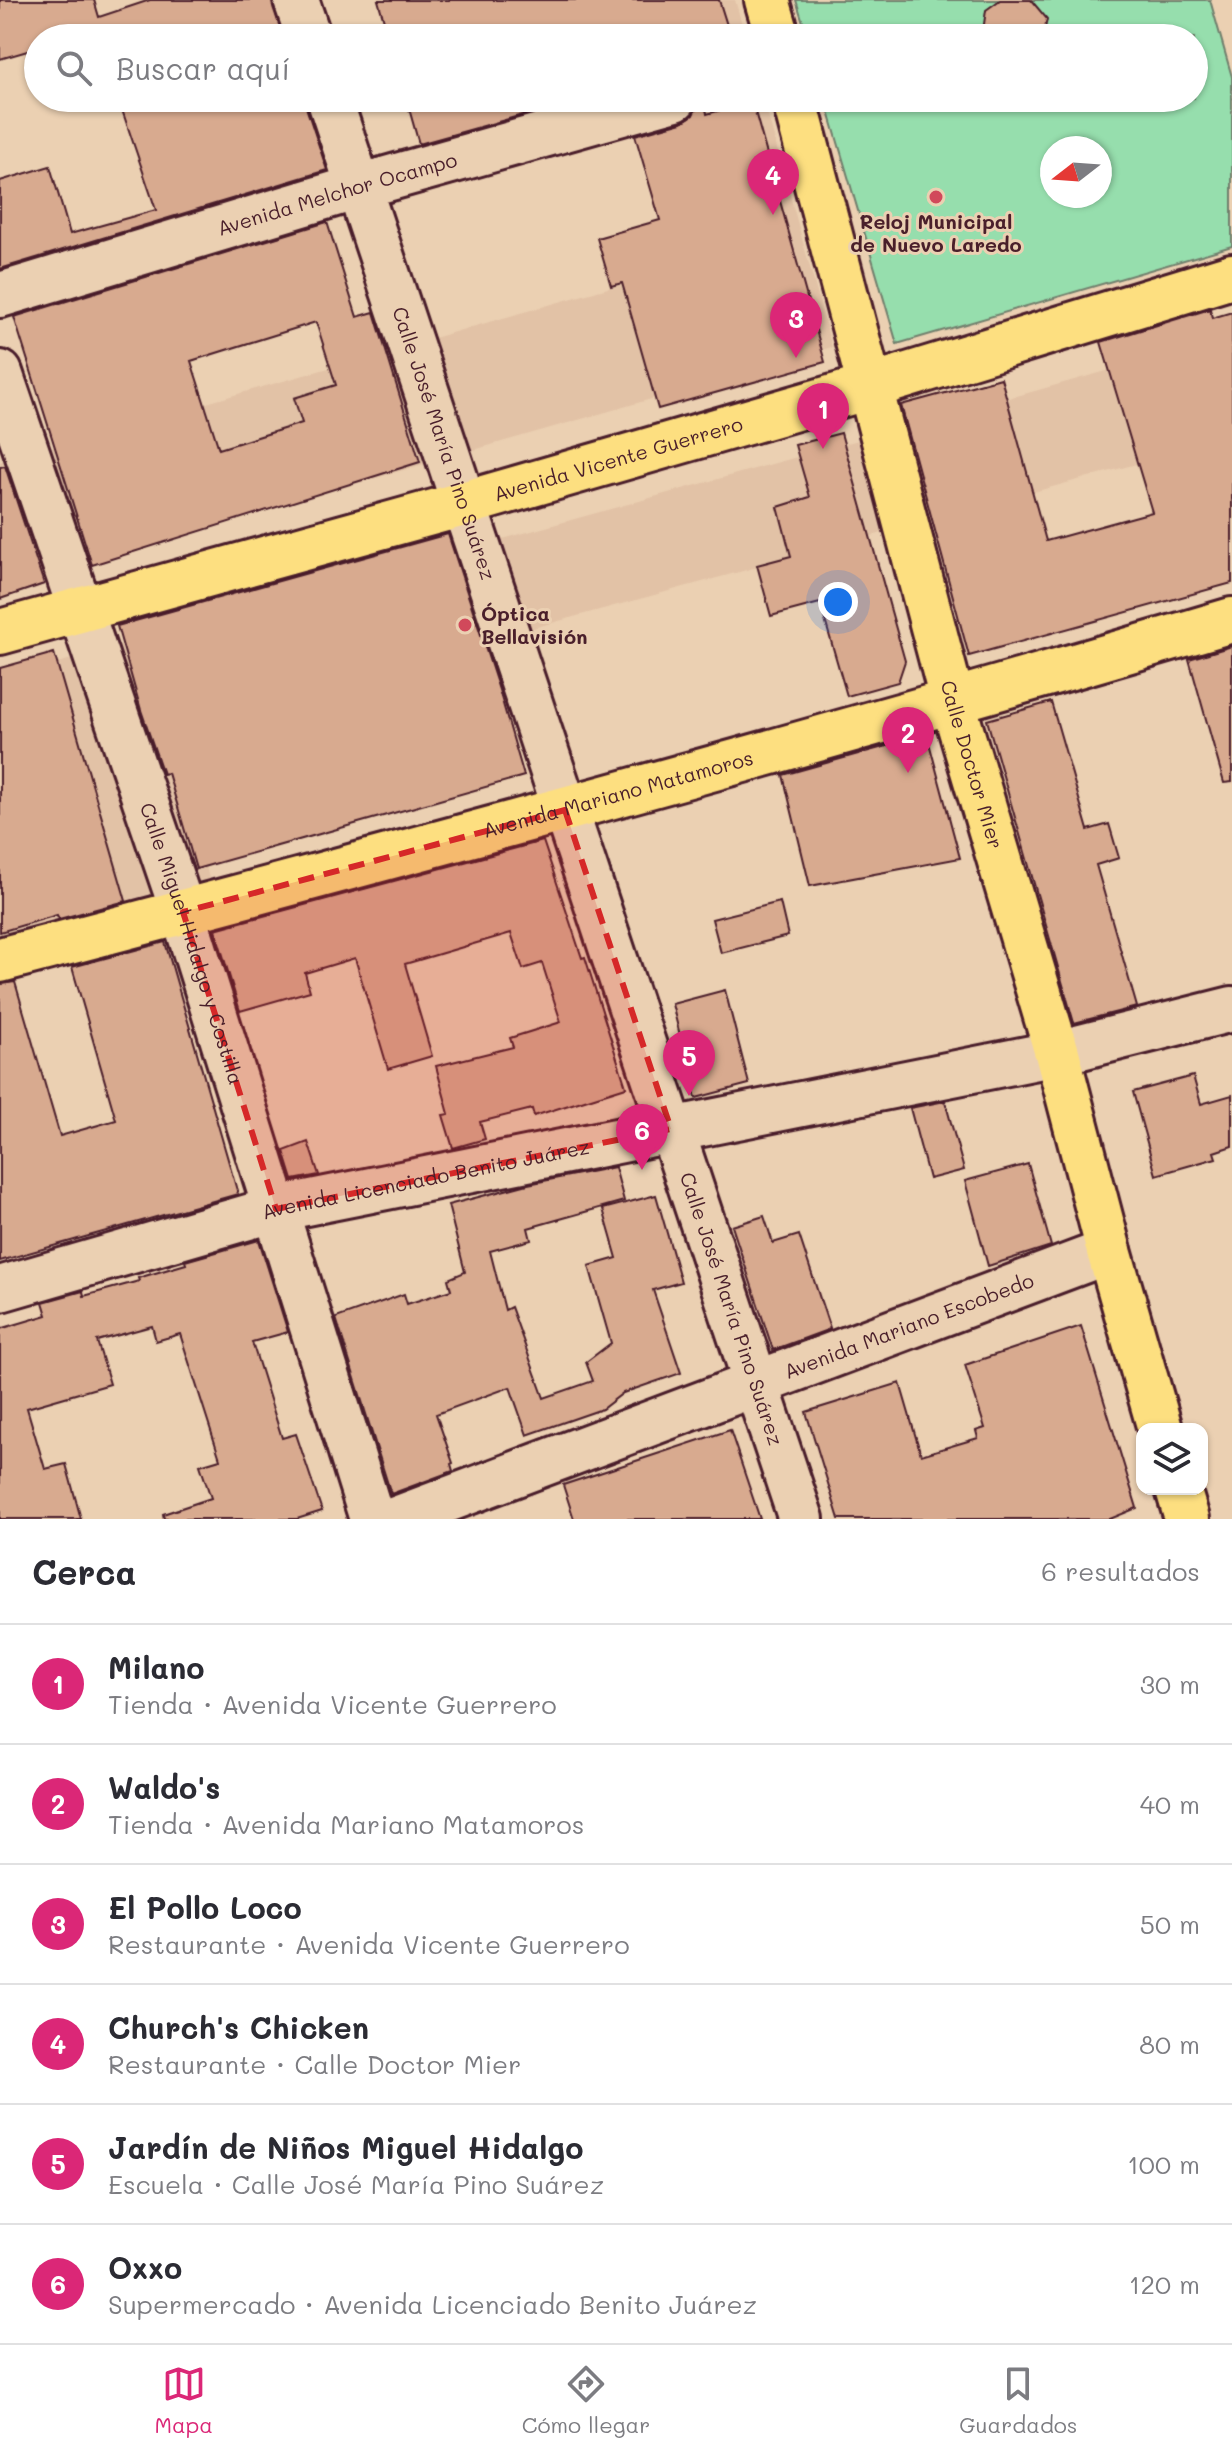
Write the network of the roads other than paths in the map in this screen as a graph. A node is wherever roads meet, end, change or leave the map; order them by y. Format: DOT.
graph roads {
  1 [pos="296,0"];
  2 [pos="767,0"];
  3 [pos="304,24"];
  4 [pos="774,24"];
  5 [pos="334,112"];
  6 [pos="625,112"];
  7 [pos="798,112"];
  8 [pos="358,187"];
  9 [pos="1232,276"];
  10 [pos="0,295"];
  11 [pos="0,373"];
  12 [pos="872,386"];
  13 [pos="463,504"];
  14 [pos="80,609"];
  15 [pos="1232,620"];
  16 [pos="0,632"];
  17 [pos="953,703"];
  18 [pos="565,810"];
  19 [pos="183,912"];
  20 [pos="0,960"];
  21 [pos="1232,1009"];
  22 [pos="1057,1053"];
  23 [pos="671,1129"];
  24 [pos="276,1209"];
  25 [pos="1109,1251"];
  26 [pos="0,1289"];
  27 [pos="756,1384"];
  28 [pos="1158,1423"];
  29 [pos="1180,1495"];
  30 [pos="372,1519"];
  31 [pos="396,1519"];
  32 [pos="801,1519"];
  33 [pos="1187,1519"];
  1 -- 3 [label="street"];
  2 -- 4 [label="main road"];
  5 -- 8 [label="street, Calle José María Pino Suárez"];
  6 -- 8 [label="street, Avenida Melchor Ocampo"];
  7 -- 12 [label="main road, Calle Doctor Mier"];
  8 -- 10 [label="street, Avenida Melchor Ocampo"];
  8 -- 13 [label="street, Calle José María Pino Suárez"];
  9 -- 12 [label="main road, Avenida Vicente Guerrero"];
  11 -- 14 [label="street, Calle Miguel Hidalgo y Costilla"];
  12 -- 13 [label="main road, Avenida Vicente Guerrero"];
  12 -- 17 [label="main road, Calle Doctor Mier"];
  13 -- 14 [label="main road, Avenida Vicente Guerrero"];
  13 -- 18 [label="street, Calle José María Pino Suárez"];
  14 -- 16 [label="main road, Avenida Vicente Guerrero"];
  14 -- 19 [label="street, Calle Miguel Hidalgo y Costilla"];
  15 -- 17 [label="main road, Avenida Mariano Matamoros"];
  17 -- 18 [label="main road, Avenida Mariano Matamoros"];
  17 -- 22 [label="main road, Calle Doctor Mier"];
  18 -- 19 [label="main road, Avenida Mariano Matamoros"];
  18 -- 23 [label="street, Calle José María Pino Suárez"];
  19 -- 20 [label="main road, Avenida Mariano Matamoros"];
  19 -- 24 [label="street, Calle Miguel Hidalgo y Costilla"];
  21 -- 22 [label="street, Avenida Licenciado Benito Juárez"];
  22 -- 23 [label="street, Avenida Licenciado Benito Juárez"];
  22 -- 25 [label="main road, Calle Doctor Mier"];
  23 -- 24 [label="street, Avenida Licenciado Benito Juárez"];
  23 -- 27 [label="street, Calle José María Pino Suárez"];
  24 -- 26 [label="street, Avenida Licenciado Benito Juárez"];
  24 -- 30 [label="street, Calle Miguel Hidalgo y Costilla"];
  25 -- 27 [label="street, Avenida Mariano Escobedo"];
  25 -- 28 [label="main road, Calle Doctor Mier"];
  27 -- 31 [label="street, Avenida Mariano Escobedo"];
  27 -- 32 [label="street, Calle José María Pino Suárez"];
  29 -- 33 [label="main road"];
}
